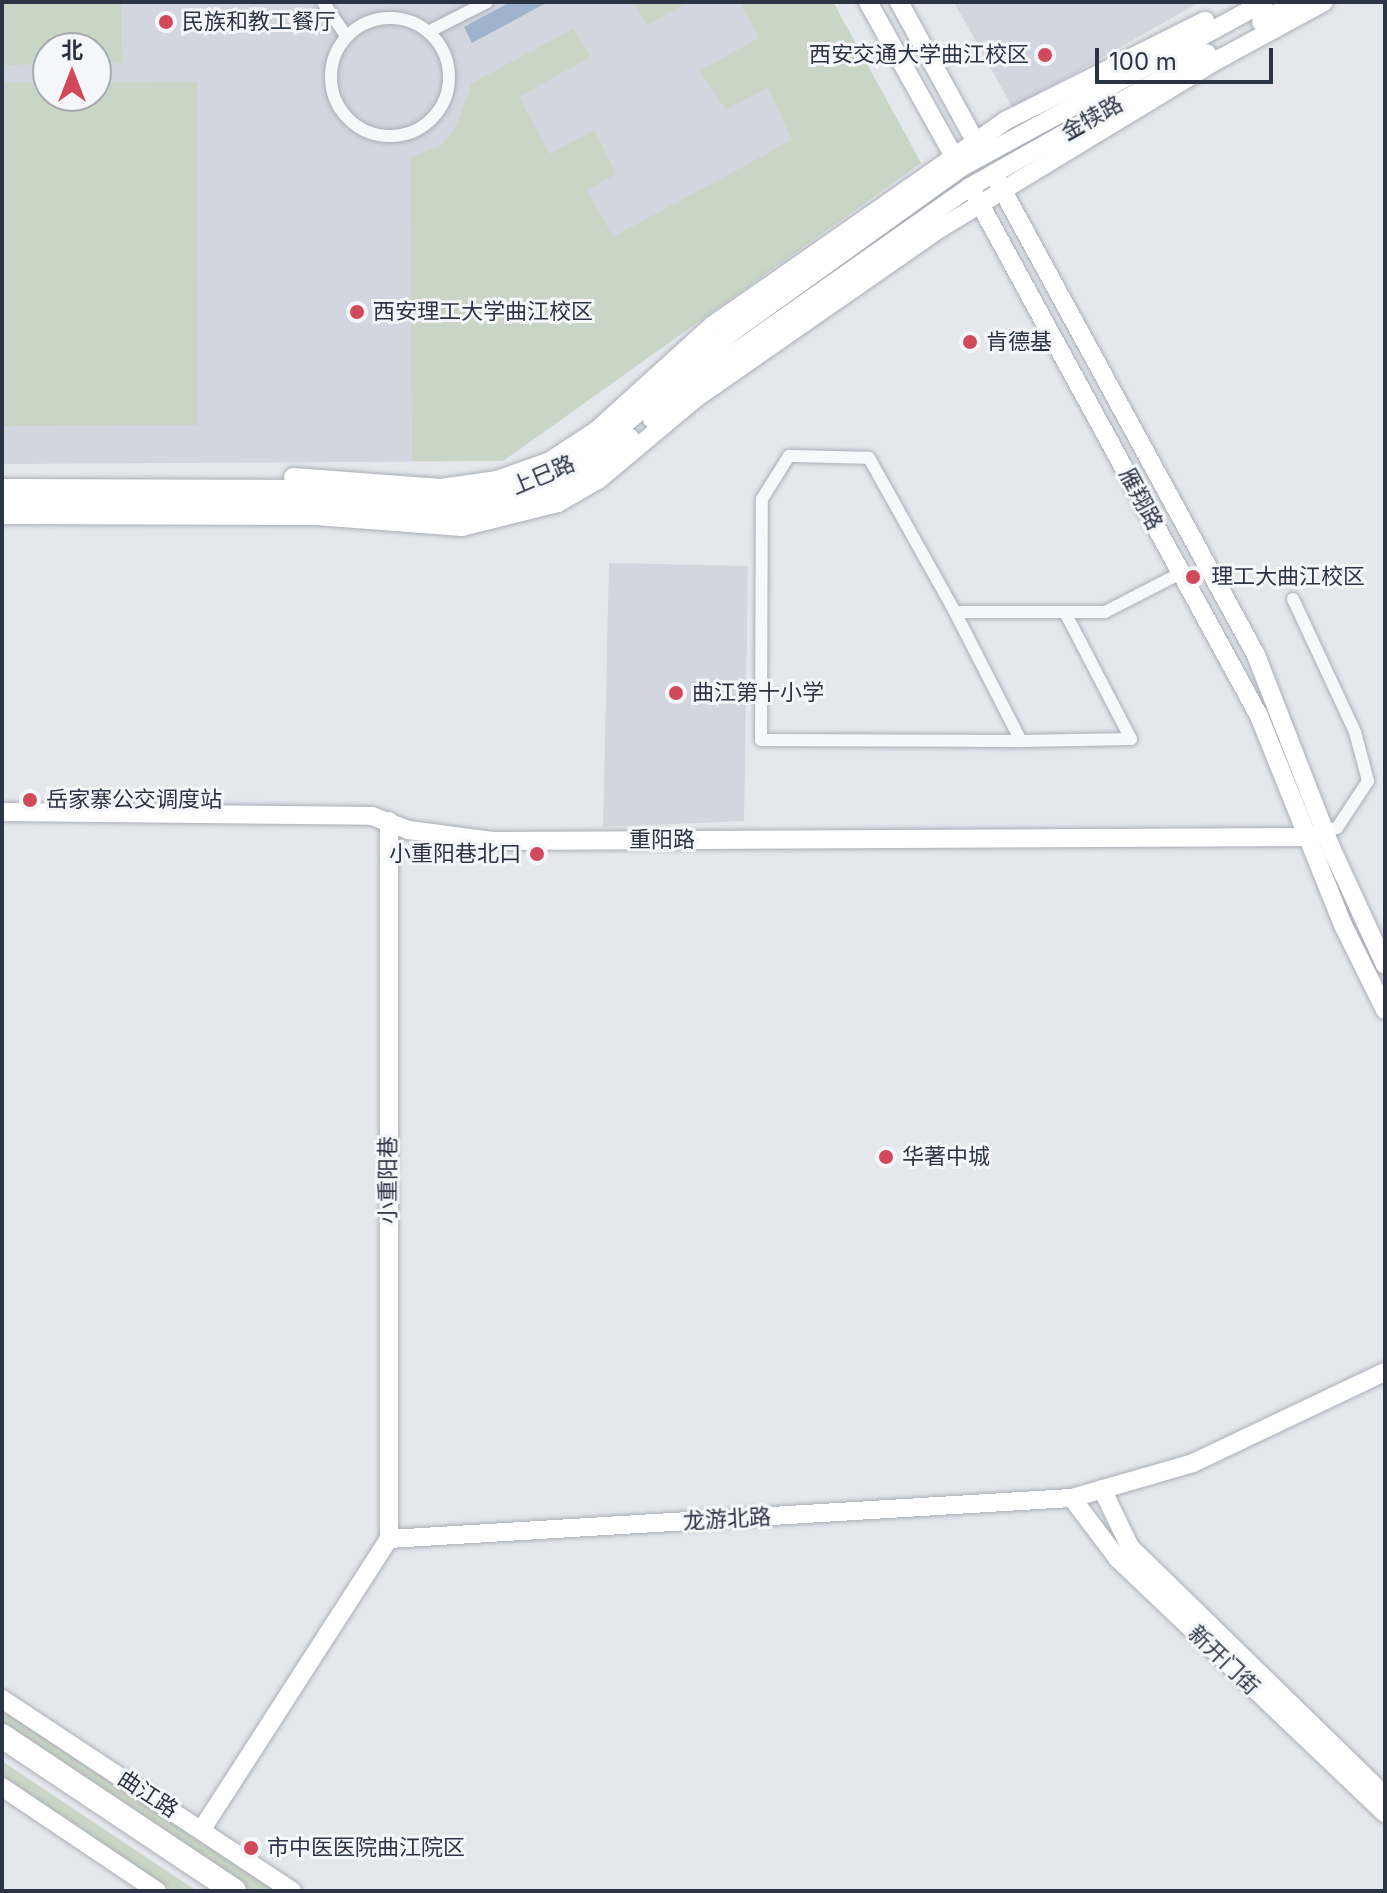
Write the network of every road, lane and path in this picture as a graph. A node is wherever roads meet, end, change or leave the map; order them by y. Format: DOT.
graph roads {
  1 [pos="323,2"];
  2 [pos="487,2"];
  3 [pos="868,2"];
  4 [pos="899,2"];
  5 [pos="1239,2"];
  6 [pos="1264,2"];
  7 [pos="1297,2"];
  8 [pos="1324,2"];
  9 [pos="428,32"];
  10 [pos="347,37"];
  11 [pos="979,148"];
  12 [pos="956,162"];
  13 [pos="998,182"];
  14 [pos="970,187"];
  15 [pos="980,204"];
  16 [pos="2,476"];
  17 [pos="2,488"];
  18 [pos="2,502"];
  19 [pos="2,515"];
  20 [pos="1181,573"];
  21 [pos="1293,599"];
  22 [pos="955,612"];
  23 [pos="1065,612"];
  24 [pos="1021,741"];
  25 [pos="2,812"];
  26 [pos="389,821"];
  27 [pos="1317,833"];
  28 [pos="1385,965"];
  29 [pos="1385,1010"];
  30 [pos="1385,1372"];
  31 [pos="1102,1489"];
  32 [pos="1072,1498"];
  33 [pos="389,1539"];
  34 [pos="2,1699"];
  35 [pos="2,1736"];
  36 [pos="2,1752"];
  37 [pos="2,1787"];
  38 [pos="1385,1796"];
  39 [pos="1385,1813"];
  40 [pos="202,1829"];
  41 [pos="157,1891"];
  42 [pos="211,1891"];
  43 [pos="234,1891"];
  44 [pos="292,1891"];
  1 -- 10 [label="street"];
  2 -- 9 [label="street"];
  3 -- 12 [label="street, 雁翔路"];
  4 -- 11 [label="street, 雁翔路"];
  5 -- 11 [label="street"];
  6 -- 11 [label="street, 金犊路"];
  7 -- 13 [label="street, 金犊路"];
  8 -- 13 [label="street"];
  9 -- 10 [label="street"];
  9 -- 10 [label="street"];
  11 -- 12 [label="street, 上巳路"];
  11 -- 13 [label="street, 雁翔路"];
  12 -- 14 [label="street, 雁翔路"];
  12 -- 16 [label="street"];
  12 -- 17 [label="street, 上巳路"];
  13 -- 14 [label="street, 金犊路"];
  13 -- 15 [label="street"];
  13 -- 27 [label="street, 雁翔路"];
  14 -- 15 [label="street, 雁翔路"];
  14 -- 18 [label="street, 上巳路"];
  15 -- 19 [label="street"];
  15 -- 20 [label="street, 雁翔路"];
  20 -- 23 [label="street"];
  20 -- 27 [label="street, 雁翔路"];
  21 -- 27 [label="street"];
  22 -- 23 [label="street"];
  22 -- 24 [label="street"];
  22 -- 24 [label="street"];
  23 -- 24 [label="street"];
  25 -- 26 [label="street, 重阳路"];
  26 -- 27 [label="street, 重阳路"];
  26 -- 33 [label="street, 小重阳巷"];
  27 -- 28 [label="street, 雁翔路"];
  27 -- 29 [label="street, 雁翔路"];
  30 -- 31 [label="street, 龙游北路"];
  31 -- 32 [label="street, 龙游北路"];
  31 -- 38 [label="street, 新开门街"];
  32 -- 33 [label="street, 龙游北路"];
  32 -- 39 [label="street, 新开门街"];
  33 -- 40 [label="street"];
  34 -- 40 [label="street, 曲江路"];
  35 -- 43 [label="highway, 曲江路"];
  36 -- 42 [label="highway, 曲江路"];
  37 -- 41 [label="street"];
  40 -- 44 [label="street, 曲江路"];
}
